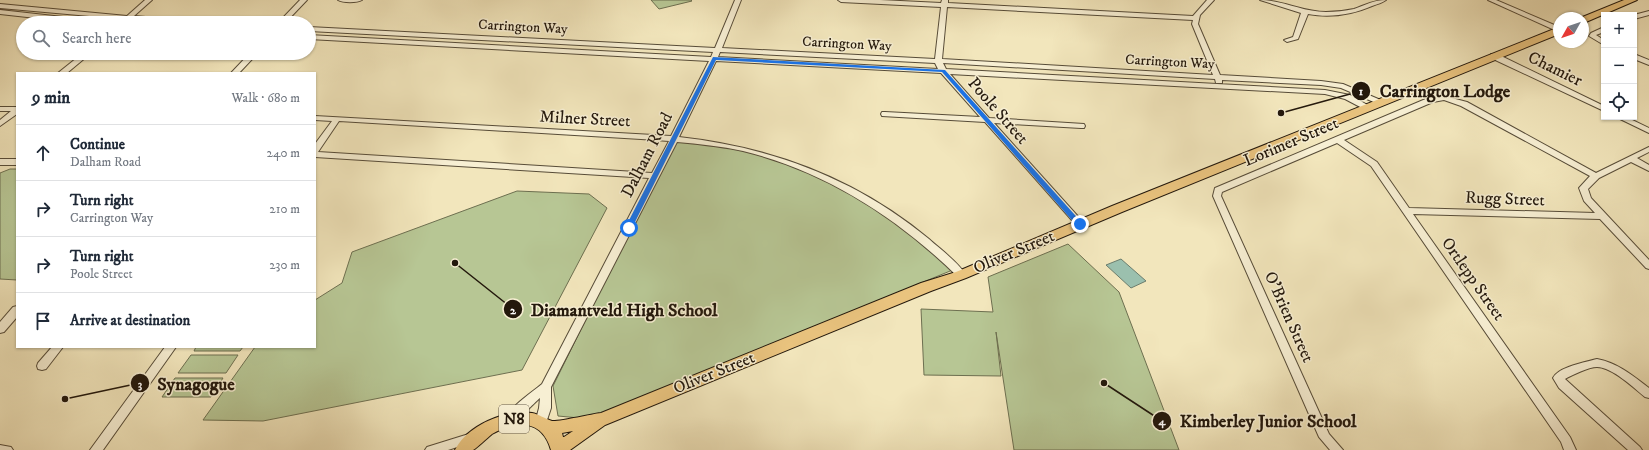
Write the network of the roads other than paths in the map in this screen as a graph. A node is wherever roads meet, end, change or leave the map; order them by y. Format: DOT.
graph roads {
  1 [pos="149,0"];
  2 [pos="304,0"];
  3 [pos="341,0"];
  4 [pos="359,0"];
  5 [pos="738,0"];
  6 [pos="841,0"];
  7 [pos="1211,0"];
  8 [pos="1263,0"];
  9 [pos="1383,0"];
  10 [pos="1491,0"];
  11 [pos="1632,0"];
  12 [pos="945,3"];
  13 [pos="0,6"];
  14 [pos="0,12"];
  15 [pos="1305,12"];
  16 [pos="1649,13"];
  17 [pos="36,16"];
  18 [pos="100,16"];
  19 [pos="131,16"];
  20 [pos="288,16"];
  21 [pos="1637,16"];
  22 [pos="1195,18"];
  23 [pos="1589,18"];
  24 [pos="1553,27"];
  25 [pos="316,30"];
  26 [pos="1601,30"];
  27 [pos="1553,32"];
  28 [pos="316,37"];
  29 [pos="1287,40"];
  30 [pos="1601,41"];
  31 [pos="716,54"];
  32 [pos="1494,56"];
  33 [pos="1637,57"];
  34 [pos="78,60"];
  35 [pos="247,60"];
  36 [pos="938,61"];
  37 [pos="1649,63"];
  38 [pos="943,71"];
  39 [pos="63,72"];
  40 [pos="236,72"];
  41 [pos="1218,77"];
  42 [pos="1221,86"];
  43 [pos="1373,104"];
  44 [pos="1601,108"];
  45 [pos="0,109"];
  46 [pos="16,109"];
  47 [pos="16,110"];
  48 [pos="885,114"];
  49 [pos="316,118"];
  50 [pos="337,119"];
  51 [pos="986,120"];
  52 [pos="1626,120"];
  53 [pos="0,124"];
  54 [pos="1081,126"];
  55 [pos="1649,131"];
  56 [pos="674,139"];
  57 [pos="1337,139"];
  58 [pos="316,149"];
  59 [pos="1649,149"];
  60 [pos="316,154"];
  61 [pos="1630,158"];
  62 [pos="0,162"];
  63 [pos="16,162"];
  64 [pos="1649,168"];
  65 [pos="656,176"];
  66 [pos="1596,176"];
  67 [pos="1217,196"];
  68 [pos="1407,211"];
  69 [pos="1603,216"];
  70 [pos="1080,224"];
  71 [pos="1649,266"];
  72 [pos="961,275"];
  73 [pos="16,311"];
  74 [pos="0,329"];
  75 [pos="57,348"];
  76 [pos="170,348"];
  77 [pos="42,366"];
  78 [pos="546,387"];
  79 [pos="1649,394"];
  80 [pos="602,419"];
  81 [pos="510,420"];
  82 [pos="545,426"];
  83 [pos="475,437"];
  84 [pos="558,449"];
  85 [pos="1336,449"];
  86 [pos="0,450"];
  87 [pos="7,450"];
  88 [pos="96,450"];
  89 [pos="431,450"];
  90 [pos="464,450"];
  91 [pos="1570,450"];
  92 [pos="1636,450"];
  1 -- 19 [label="street"];
  2 -- 20 [label="street"];
  3 -- 4 [label="street"];
  5 -- 31 [label="street, Dalham Road"];
  6 -- 12 [label="street"];
  7 -- 22 [label="street"];
  8 -- 15 [label="street"];
  9 -- 15 [label="street"];
  10 -- 24 [label="street"];
  11 -- 23 [label="highway"];
  12 -- 22 [label="street"];
  12 -- 36 [label="street"];
  13 -- 18 [label="street"];
  14 -- 17 [label="street"];
  15 -- 29 [label="street"];
  16 -- 21 [label="street"];
  22 -- 41 [label="street"];
  25 -- 31 [label="street, Carrington Way"];
  26 -- 30 [label="street"];
  27 -- 32 [label="highway, Oliver Street / N8"];
  28 -- 31 [label="street, Carrington Way"];
  31 -- 36 [label="street, Carrington Way"];
  31 -- 38 [label="street, Carrington Way"];
  31 -- 56 [label="street, Dalham Road"];
  32 -- 43 [label="highway, Oliver Street / N8"];
  32 -- 44 [label="street, Chamier"];
  33 -- 37 [label="street"];
  34 -- 39 [label="street"];
  35 -- 40 [label="street"];
  36 -- 38 [label="street, Poole Street"];
  36 -- 41 [label="street, Carrington Way"];
  38 -- 42 [label="street, Carrington Way"];
  38 -- 51 [label="street, Poole Street"];
  41 -- 42 [label="street"];
  41 -- 43 [label="street, Carrington Way"];
  42 -- 43 [label="street, Carrington Way"];
  43 -- 70 [label="highway, Oliver Street / N8"];
  45 -- 46 [label="street"];
  47 -- 53 [label="street"];
  48 -- 51 [label="street"];
  49 -- 50 [label="street, Milner Street"];
  50 -- 56 [label="street, Milner Street"];
  50 -- 58 [label="street"];
  51 -- 54 [label="street"];
  51 -- 70 [label="street, Poole Street"];
  52 -- 55 [label="street"];
  56 -- 65 [label="street, Dalham Road"];
  56 -- 72 [label="street, Milner Street"];
  57 -- 66 [label="street, Lorimer Street"];
  57 -- 67 [label="street, Lorimer Street"];
  57 -- 68 [label="street, Ortlepp Street"];
  59 -- 61 [label="street"];
  60 -- 65 [label="street"];
  61 -- 64 [label="street"];
  61 -- 66 [label="street"];
  62 -- 63 [label="street"];
  65 -- 78 [label="street, Dalham Road"];
  66 -- 69 [label="street"];
  67 -- 85 [label="street, O'Brien Street"];
  68 -- 69 [label="street, Rugg Street"];
  68 -- 91 [label="street, Ortlepp Street"];
  69 -- 71 [label="street"];
  70 -- 72 [label="highway, Oliver Street / N8"];
  72 -- 80 [label="highway, Oliver Street / N8"];
  73 -- 74 [label="street"];
  75 -- 77 [label="street"];
  76 -- 88 [label="street"];
  78 -- 81 [label="street, Dalham Road"];
  78 -- 82 [label="street, Dalham Road"];
  79 -- 92 [label="street"];
  80 -- 82 [label="highway, Oliver Street / N8"];
  80 -- 84 [label="highway, Oliver Street / N8"];
  81 -- 82 [label="highway, N8"];
  81 -- 83 [label="highway, N8"];
  82 -- 84 [label="highway, N8"];
  83 -- 89 [label="street"];
  83 -- 90 [label="highway, N8"];
  86 -- 87 [label="street"];
}
